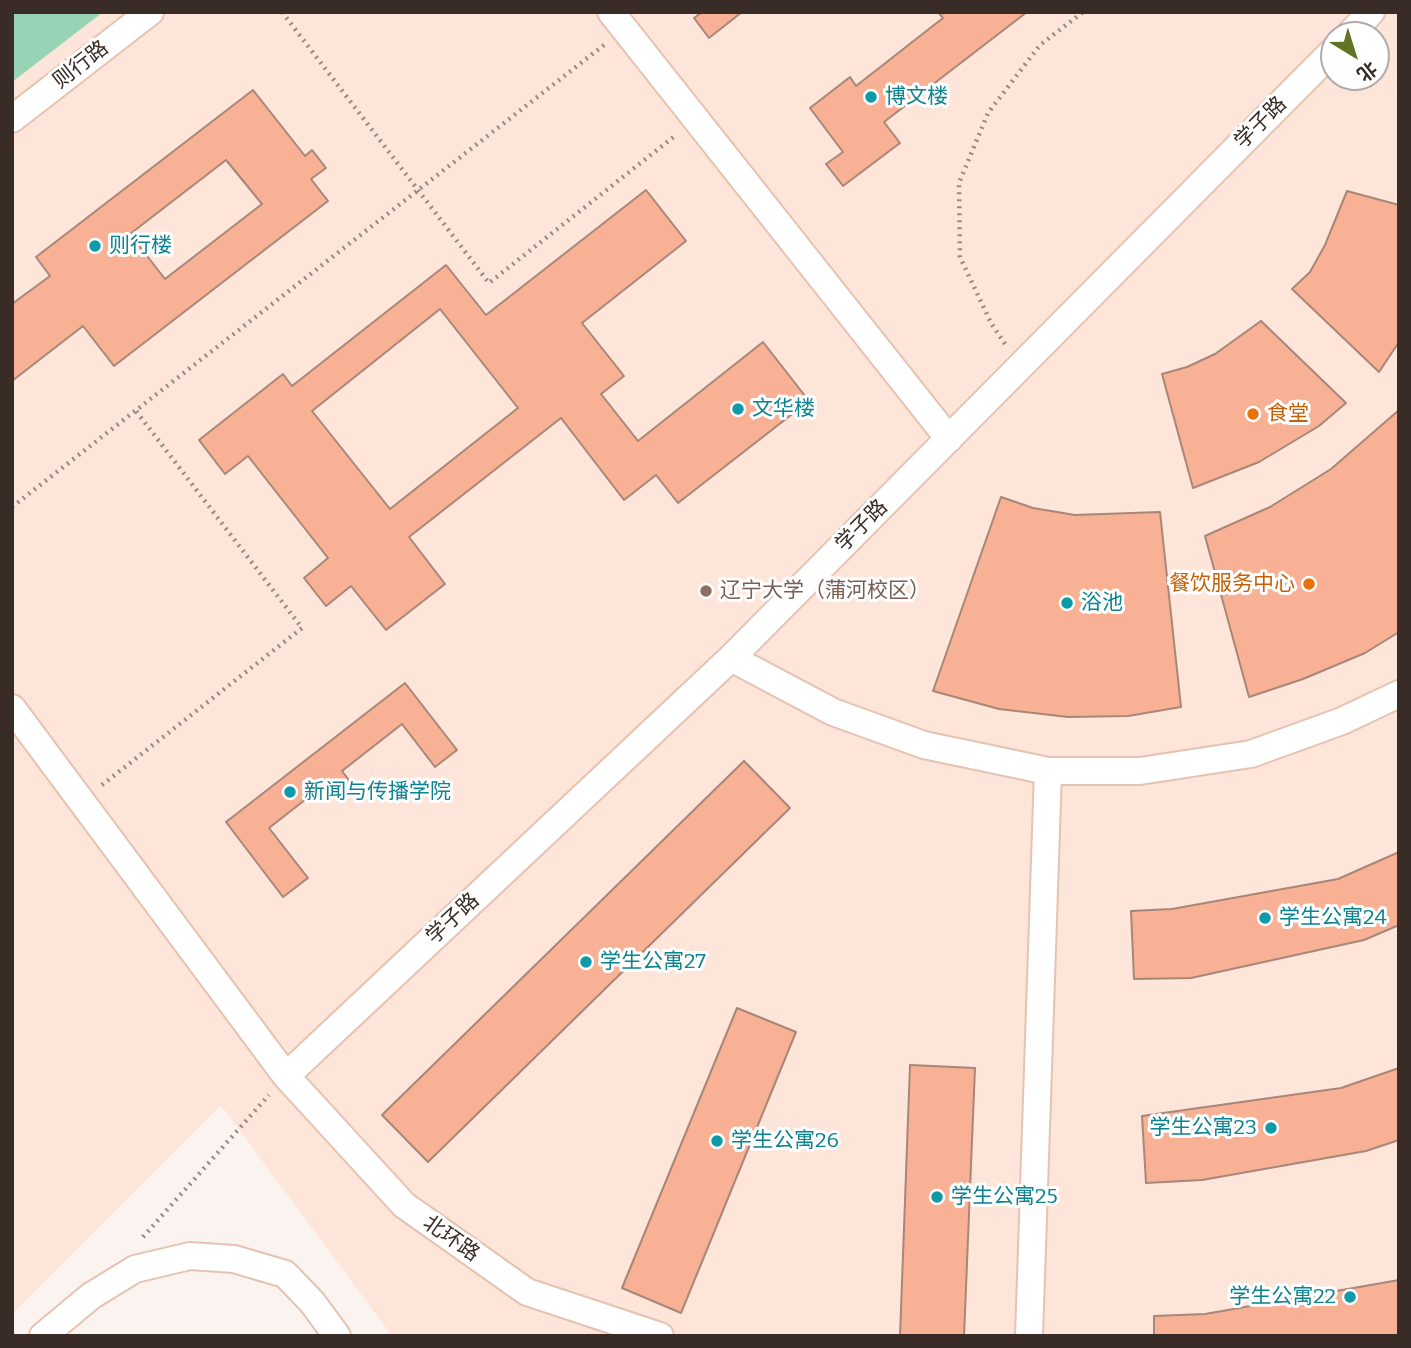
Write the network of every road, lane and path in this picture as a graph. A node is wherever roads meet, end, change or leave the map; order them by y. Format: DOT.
graph roads {
  1 [pos="150,12"];
  2 [pos="282,12"];
  3 [pos="1083,12"];
  4 [pos="617,21"];
  5 [pos="1320,64"];
  6 [pos="12,119"];
  7 [pos="696,119"];
  8 [pos="418,191"];
  9 [pos="1020,367"];
  10 [pos="136,411"];
  11 [pos="949,439"];
  12 [pos="12,507"];
  13 [pos="731,658"];
  14 [pos="1399,694"];
  15 [pos="12,708"];
  16 [pos="1048,771"];
  17 [pos="82,801"];
  18 [pos="286,1076"];
  19 [pos="136,1245"];
  20 [pos="43,1336"];
  21 [pos="337,1336"];
  22 [pos="660,1336"];
  23 [pos="1029,1336"];
  1 -- 6 [label="street, 则行路"];
  2 -- 8 [label="path"];
  3 -- 9 [label="path"];
  4 -- 7 [label="street"];
  4 -- 8 [label="path"];
  5 -- 9 [label="street, 学子路"];
  7 -- 8 [label="path"];
  7 -- 11 [label="street"];
  8 -- 10 [label="path"];
  9 -- 11 [label="street, 学子路"];
  10 -- 12 [label="path"];
  10 -- 17 [label="path"];
  11 -- 13 [label="street, 学子路"];
  13 -- 16 [label="street"];
  13 -- 18 [label="street, 学子路"];
  14 -- 16 [label="street"];
  15 -- 17 [label="street, 北环路"];
  16 -- 23 [label="street"];
  17 -- 18 [label="street, 北环路"];
  18 -- 19 [label="path"];
  18 -- 22 [label="street, 北环路"];
  20 -- 21 [label="street"];
}
